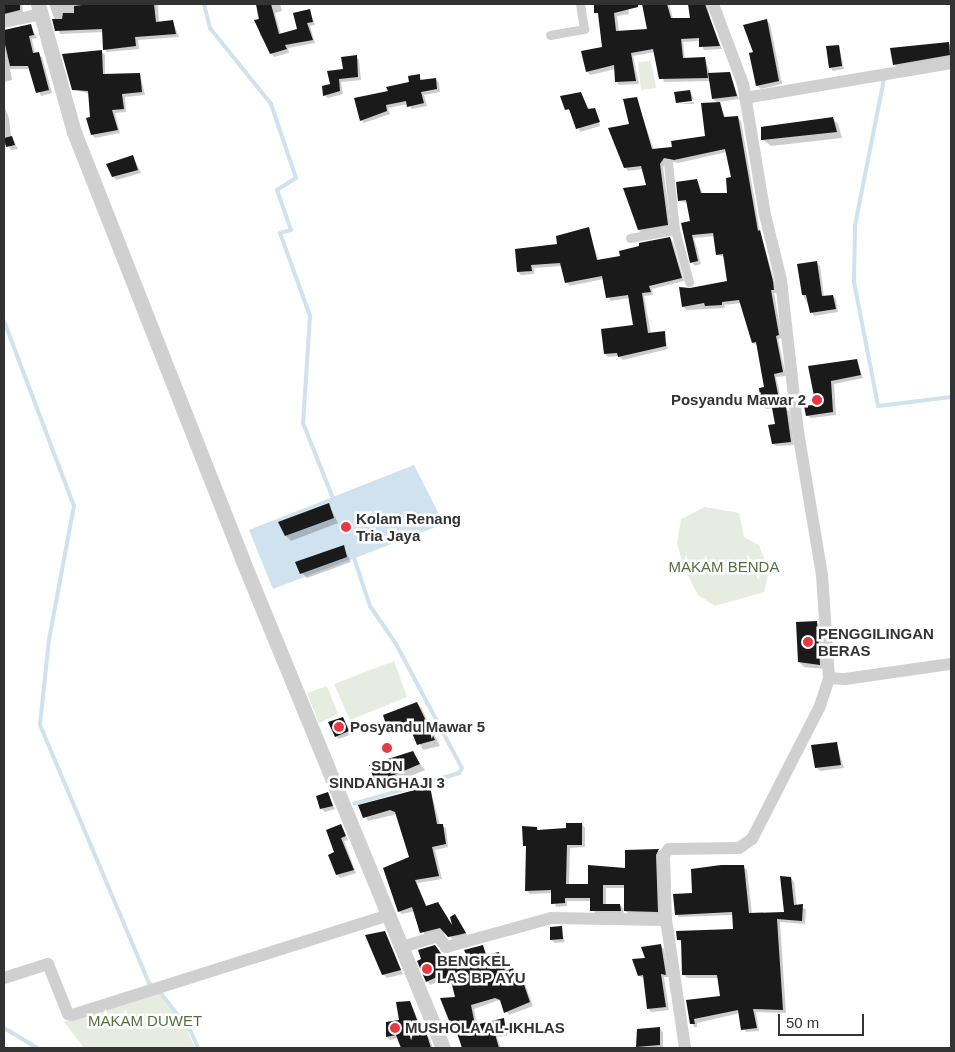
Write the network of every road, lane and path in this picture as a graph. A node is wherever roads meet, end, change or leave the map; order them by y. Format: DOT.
graph roads {
  1 [pos="580,4"];
  2 [pos="713,4"];
  3 [pos="40,9"];
  4 [pos="4,22"];
  5 [pos="550,35"];
  6 [pos="951,63"];
  7 [pos="745,98"];
  8 [pos="668,163"];
  9 [pos="675,230"];
  10 [pos="630,238"];
  11 [pos="690,282"];
  12 [pos="951,664"];
  13 [pos="829,678"];
  14 [pos="386,916"];
  15 [pos="666,920"];
  16 [pos="402,947"];
  17 [pos="4,978"];
  18 [pos="443,1048"];
  19 [pos="685,1048"];
  1 -- 5 [label="street"];
  2 -- 7 [label="street"];
  3 -- 4 [label="street"];
  3 -- 14 [label="street"];
  6 -- 7 [label="street"];
  7 -- 13 [label="street"];
  8 -- 9 [label="street"];
  9 -- 10 [label="street"];
  9 -- 11 [label="street"];
  12 -- 13 [label="street"];
  13 -- 15 [label="street"];
  14 -- 16 [label="street"];
  14 -- 17 [label="street"];
  15 -- 16 [label="street"];
  15 -- 19 [label="street"];
  16 -- 18 [label="street"];
}
